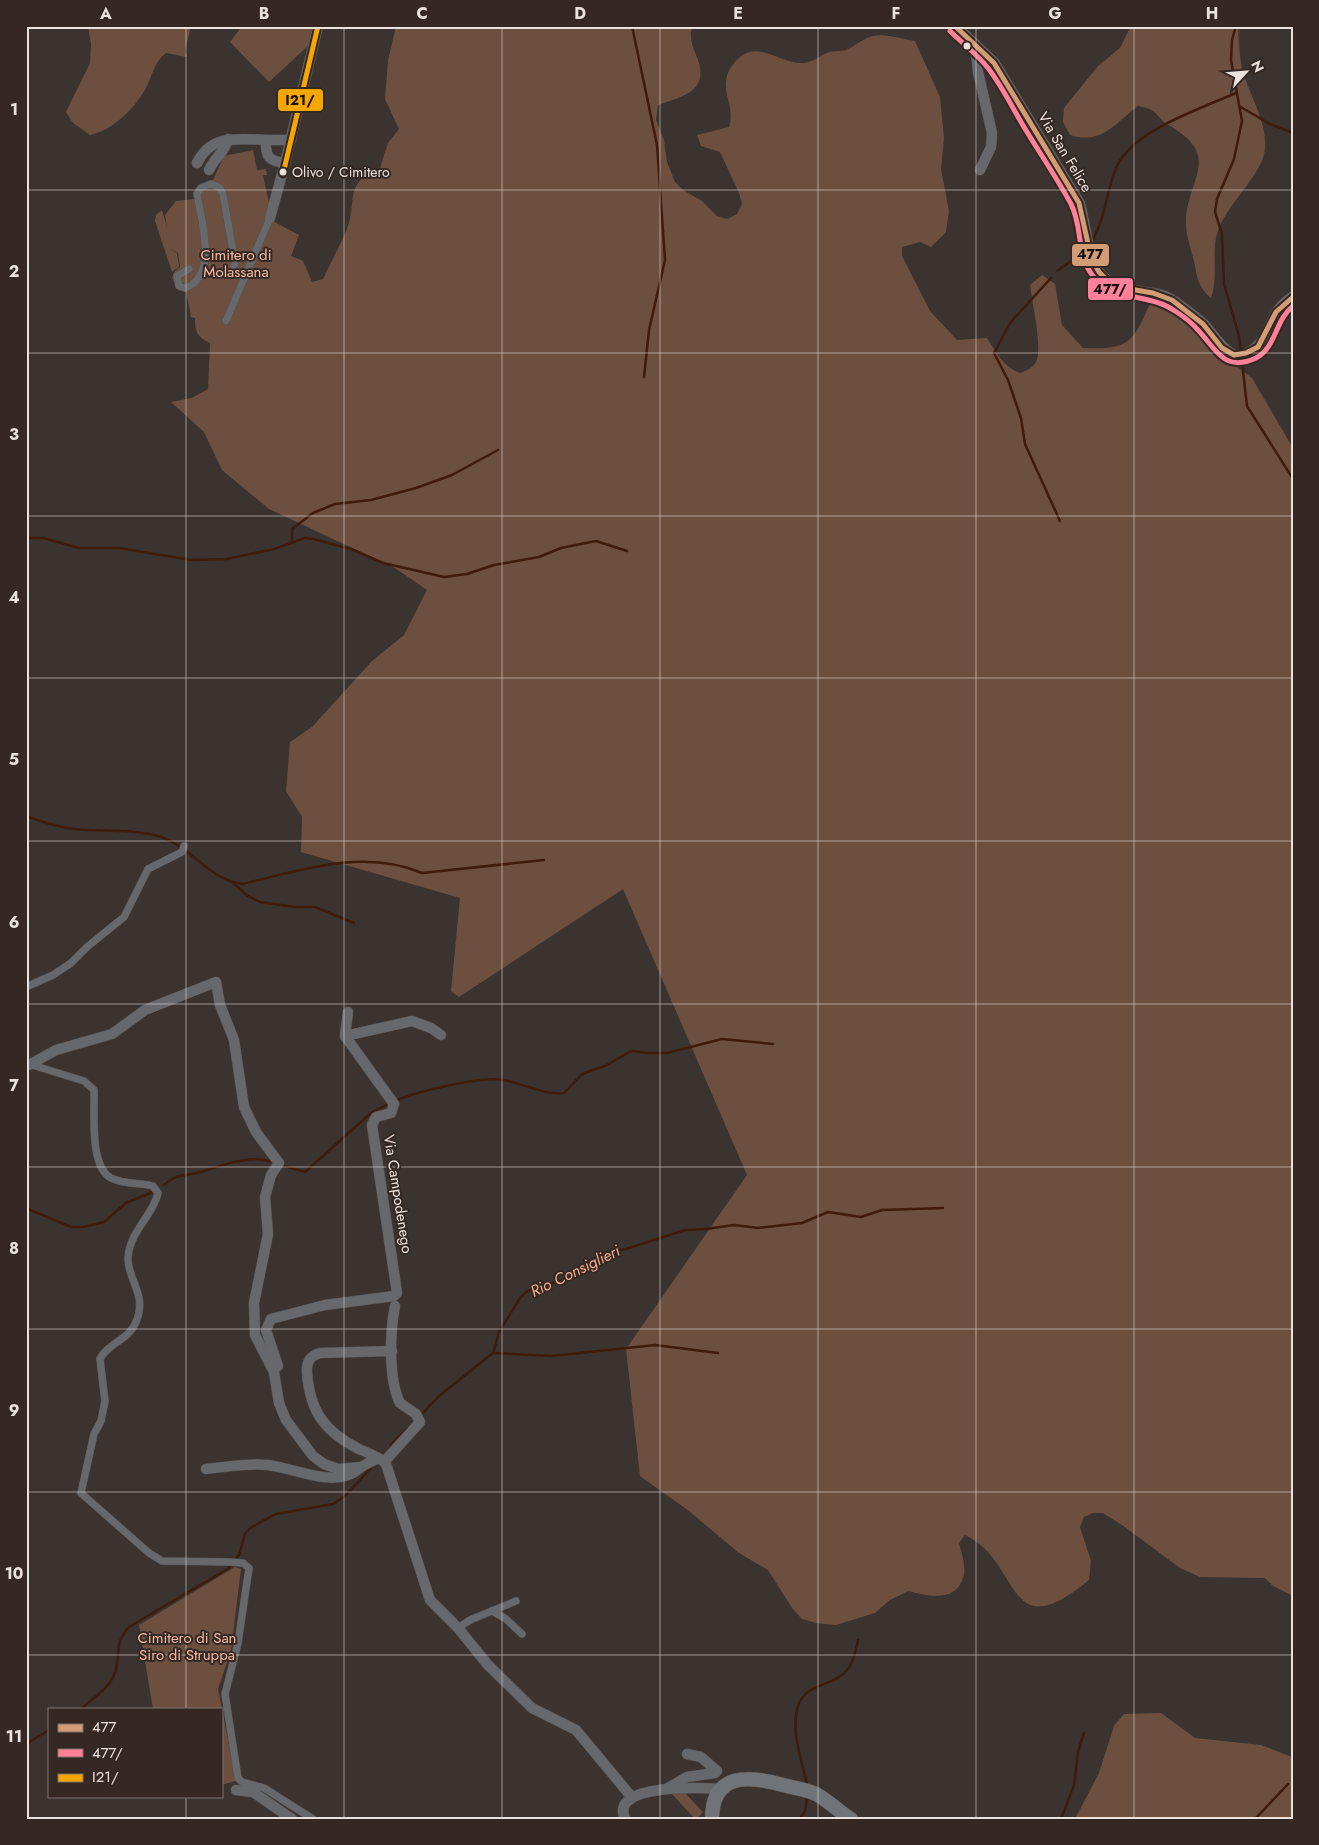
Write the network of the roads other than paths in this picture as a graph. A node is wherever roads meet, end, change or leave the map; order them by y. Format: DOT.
graph roads {
  1 [pos="318,26"];
  2 [pos="955,26"];
  3 [pos="976,44"];
  4 [pos="228,139"];
  5 [pos="266,140"];
  6 [pos="291,140"];
  7 [pos="197,163"];
  8 [pos="286,163"];
  9 [pos="209,170"];
  10 [pos="980,170"];
  11 [pos="270,218"];
  12 [pos="189,269"];
  13 [pos="244,278"];
  14 [pos="1293,297"];
  15 [pos="226,321"];
  16 [pos="1248,353"];
  17 [pos="1232,355"];
  18 [pos="183,849"];
  19 [pos="26,988"];
  20 [pos="348,1012"];
  21 [pos="441,1035"];
  22 [pos="345,1036"];
  23 [pos="28,1064"];
  24 [pos="395,1306"];
  25 [pos="392,1351"];
  26 [pos="379,1458"];
  27 [pos="361,1467"];
  28 [pos="206,1469"];
  29 [pos="516,1601"];
  30 [pos="492,1611"];
  31 [pos="458,1628"];
  32 [pos="522,1634"];
  33 [pos="688,1754"];
  34 [pos="668,1788"];
  35 [pos="722,1789"];
  36 [pos="236,1790"];
  37 [pos="631,1799"];
  38 [pos="292,1819"];
  39 [pos="313,1819"];
  40 [pos="624,1819"];
  41 [pos="712,1819"];
  42 [pos="851,1819"];
  1 -- 6 [label="street"];
  2 -- 3 [label="street, Via San Felice"];
  3 -- 10 [label="street"];
  3 -- 17 [label="street, Via San Felice"];
  4 -- 5 [label="street"];
  4 -- 7 [label="street"];
  4 -- 9 [label="street"];
  5 -- 6 [label="street"];
  5 -- 8 [label="street"];
  6 -- 8 [label="street"];
  8 -- 11 [label="street"];
  11 -- 13 [label="street"];
  12 -- 13 [label="street"];
  13 -- 15 [label="street"];
  14 -- 16 [label="street, Via San Felice"];
  16 -- 17 [label="street, Via San Felice"];
  18 -- 19 [label="street"];
  20 -- 22 [label="street"];
  21 -- 22 [label="street"];
  22 -- 26 [label="street, Via Campodenego"];
  23 -- 27 [label="street"];
  23 -- 39 [label="street"];
  24 -- 25 [label="street"];
  25 -- 26 [label="street"];
  25 -- 26 [label="street"];
  26 -- 27 [label="street"];
  26 -- 31 [label="street"];
  27 -- 28 [label="street"];
  29 -- 30 [label="street"];
  30 -- 31 [label="street"];
  30 -- 32 [label="street"];
  31 -- 37 [label="street"];
  33 -- 34 [label="street"];
  34 -- 35 [label="street"];
  34 -- 37 [label="street"];
  35 -- 41 [label="main road"];
  35 -- 42 [label="main road"];
  36 -- 38 [label="street"];
  37 -- 40 [label="street"];
}
